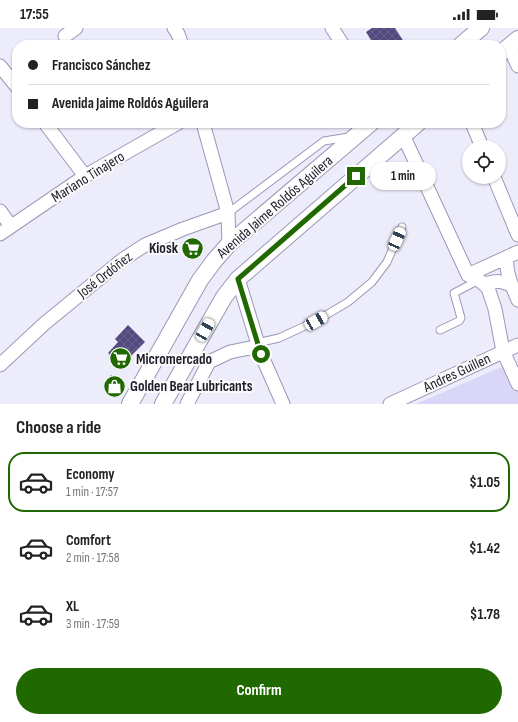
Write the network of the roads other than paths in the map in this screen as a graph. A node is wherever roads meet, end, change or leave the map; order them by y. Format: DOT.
graph roads {
  1 [pos="76,28"];
  2 [pos="174,28"];
  3 [pos="332,28"];
  4 [pos="481,28"];
  5 [pos="65,36"];
  6 [pos="180,40"];
  7 [pos="340,40"];
  8 [pos="467,40"];
  9 [pos="509,46"];
  10 [pos="0,66"];
  11 [pos="518,66"];
  12 [pos="12,81"];
  13 [pos="48,128"];
  14 [pos="169,128"];
  15 [pos="204,128"];
  16 [pos="365,128"];
  17 [pos="412,128"];
  18 [pos="474,128"];
  19 [pos="357,135"];
  20 [pos="403,135"];
  21 [pos="479,140"];
  22 [pos="85,176"];
  23 [pos="497,184"];
  24 [pos="0,211"];
  25 [pos="228,213"];
  26 [pos="11,226"];
  27 [pos="402,227"];
  28 [pos="0,234"];
  29 [pos="518,235"];
  30 [pos="229,244"];
  31 [pos="513,255"];
  32 [pos="238,279"];
  33 [pos="477,280"];
  34 [pos="512,286"];
  35 [pos="518,300"];
  36 [pos="440,330"];
  37 [pos="518,345"];
  38 [pos="259,348"];
  39 [pos="503,351"];
  40 [pos="0,365"];
  41 [pos="518,384"];
  42 [pos="130,404"];
  43 [pos="163,404"];
  44 [pos="186,404"];
  45 [pos="283,404"];
  46 [pos="390,404"];
  1 -- 5 [label="street"];
  2 -- 6 [label="street"];
  3 -- 7 [label="street"];
  4 -- 8 [label="street"];
  9 -- 11 [label="street"];
  10 -- 12 [label="street"];
  13 -- 22 [label="street"];
  14 -- 22 [label="street, Mariano Tinajero"];
  15 -- 25 [label="street"];
  16 -- 19 [label="street, Avenida Jaime Roldós Aguilera"];
  17 -- 20 [label="street, Avenida Jaime Roldós Aguilera"];
  18 -- 21 [label="street"];
  19 -- 25 [label="lane"];
  19 -- 30 [label="street, Avenida Jaime Roldós Aguilera"];
  20 -- 32 [label="street, Avenida Jaime Roldós Aguilera"];
  20 -- 33 [label="street"];
  22 -- 26 [label="street, Mariano Tinajero"];
  23 -- 29 [label="street"];
  24 -- 26 [label="street"];
  25 -- 30 [label="street"];
  25 -- 40 [label="street, José Ordóñez"];
  26 -- 28 [label="street, Mariano Tinajero"];
  27 -- 38 [label="lane"];
  30 -- 42 [label="street, Avenida Jaime Roldós Aguilera"];
  31 -- 33 [label="street"];
  31 -- 34 [label="street"];
  32 -- 38 [label="street"];
  32 -- 43 [label="street, Avenida Jaime Roldós Aguilera"];
  33 -- 34 [label="street"];
  33 -- 36 [label="lane"];
  33 -- 39 [label="street"];
  34 -- 35 [label="street"];
  37 -- 39 [label="street, Andres Guillen"];
  38 -- 44 [label="street"];
  38 -- 45 [label="street"];
  39 -- 41 [label="street"];
  39 -- 46 [label="street, Andres Guillen"];
}
